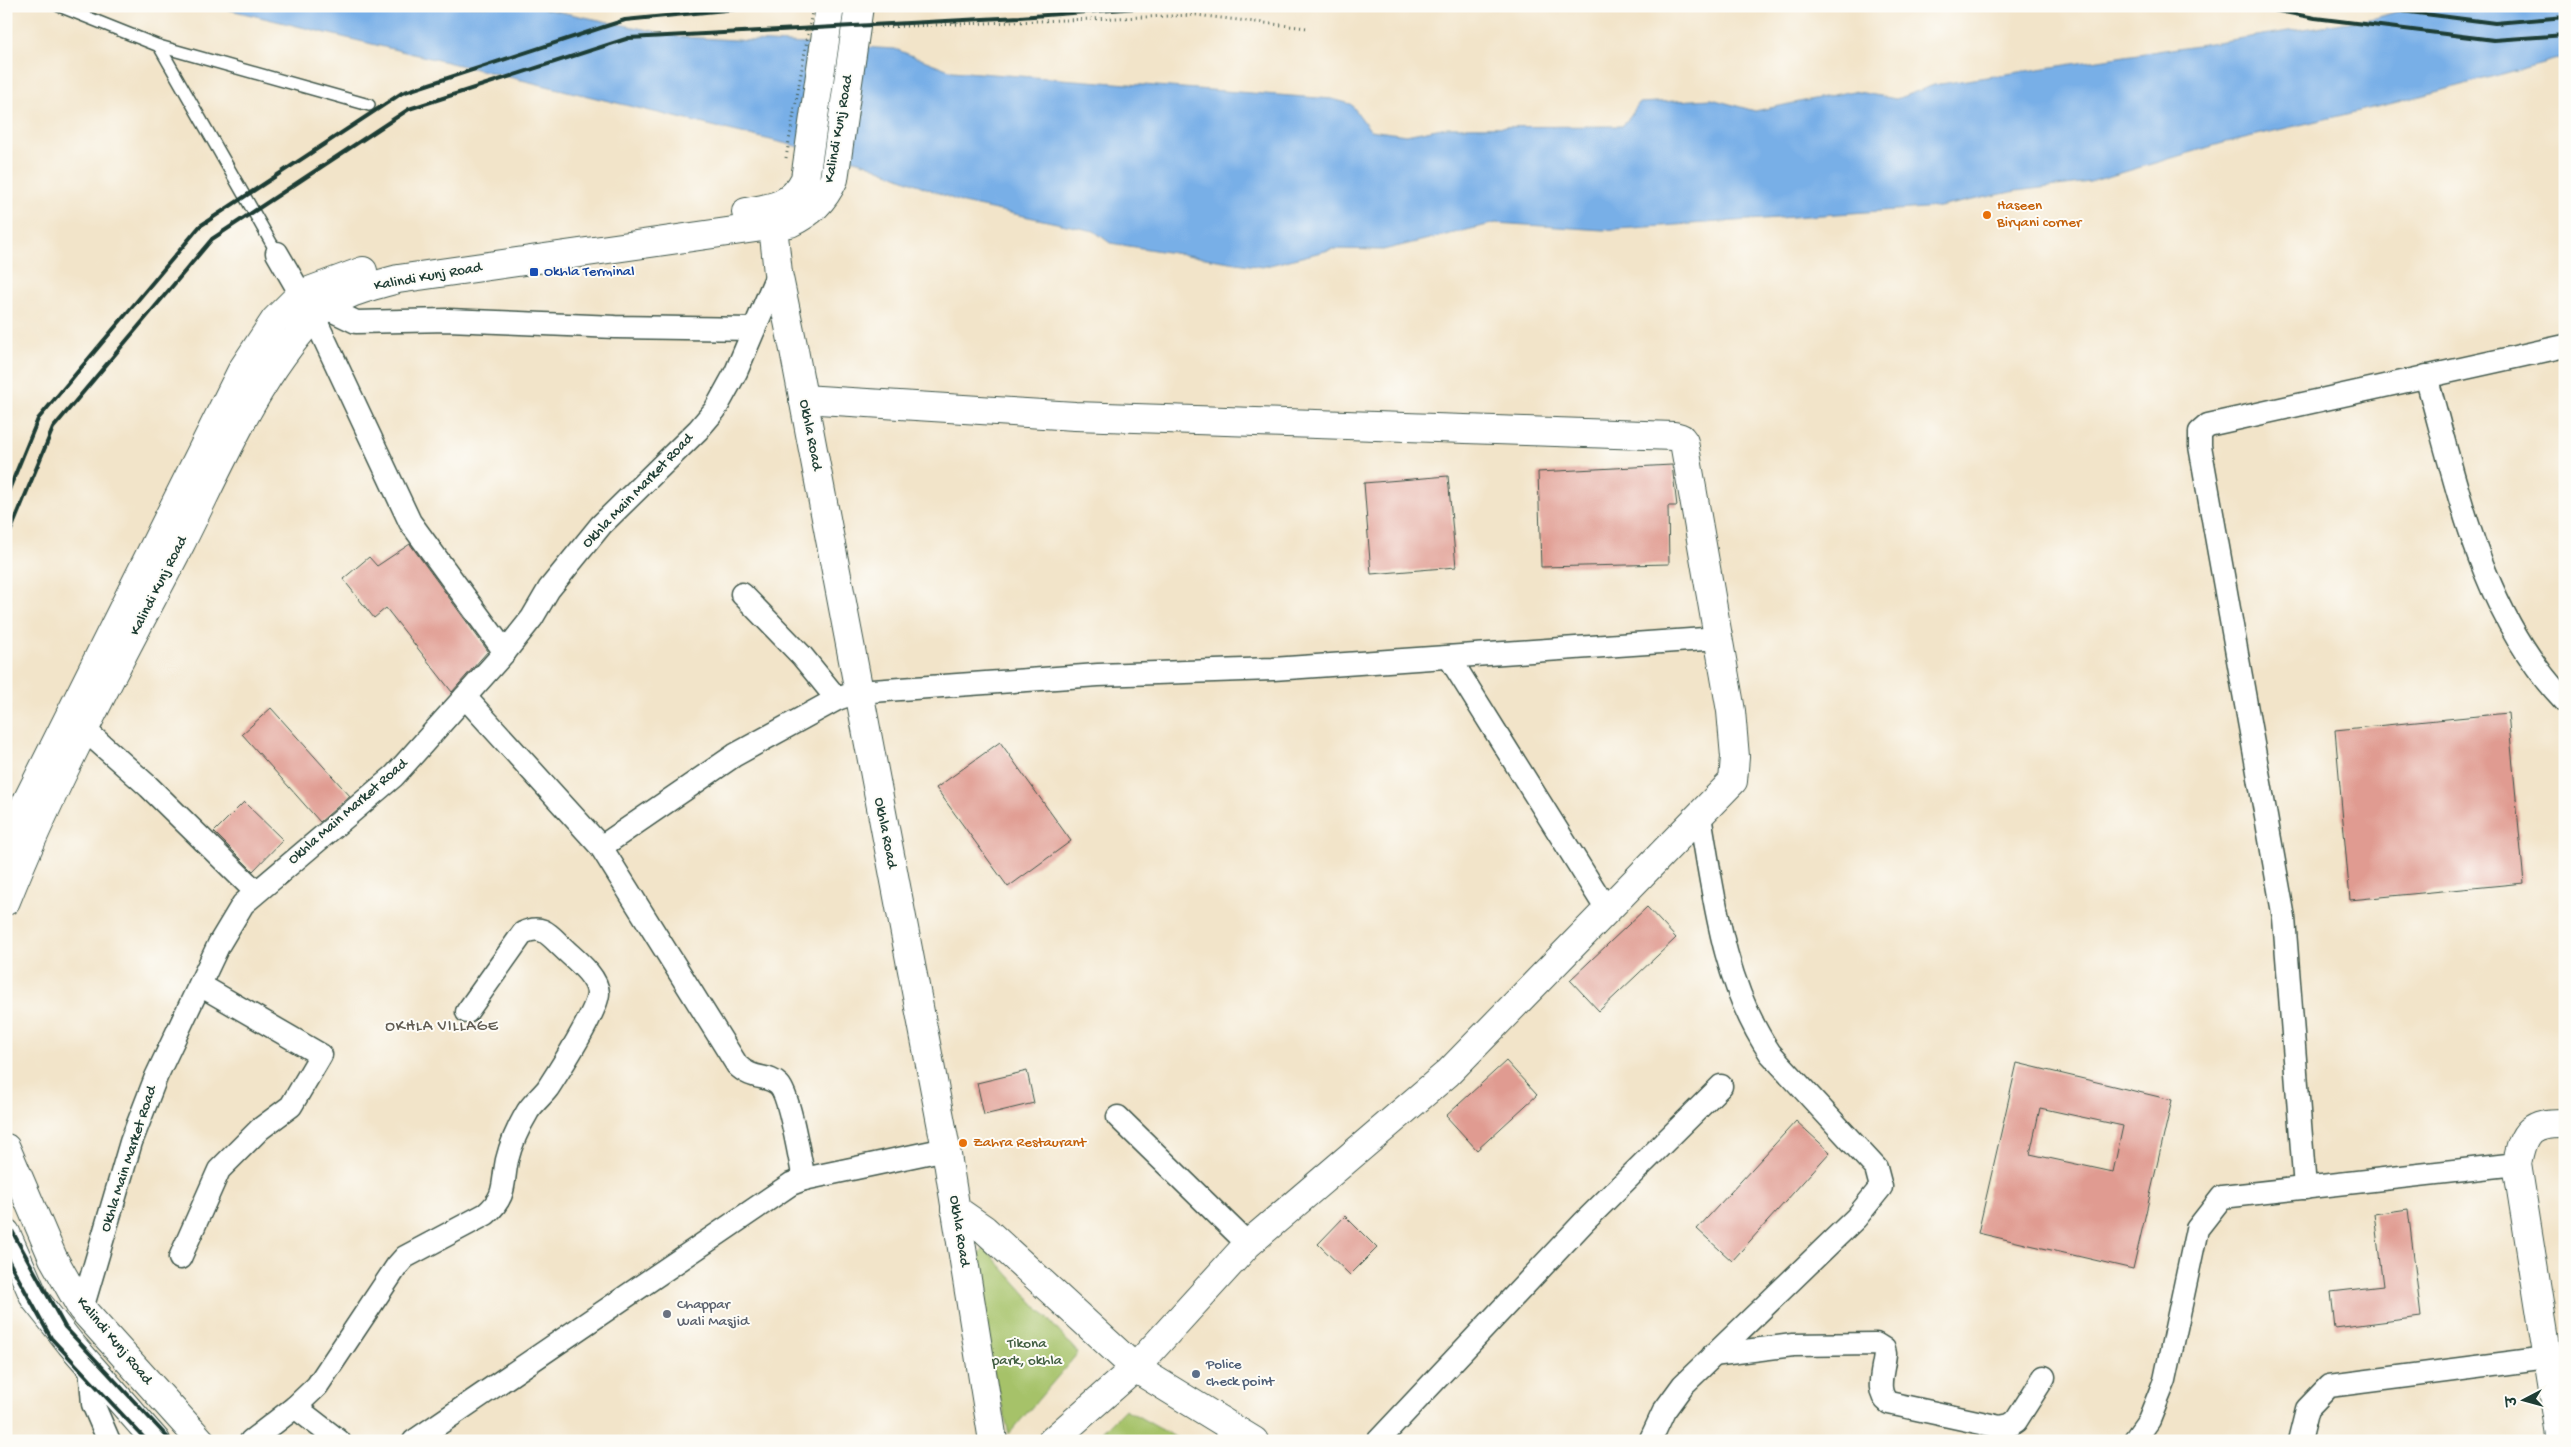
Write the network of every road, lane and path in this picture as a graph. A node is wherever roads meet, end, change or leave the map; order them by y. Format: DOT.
graph roads {
  1 [pos="59,6"];
  2 [pos="813,6"];
  3 [pos="827,19"];
  4 [pos="856,24"];
  5 [pos="1308,28"];
  6 [pos="159,46"];
  7 [pos="369,105"];
  8 [pos="797,165"];
  9 [pos="773,226"];
  10 [pos="277,253"];
  11 [pos="778,273"];
  12 [pos="314,306"];
  13 [pos="754,329"];
  14 [pos="2565,346"];
  15 [pos="2426,376"];
  16 [pos="803,399"];
  17 [pos="742,594"];
  18 [pos="1719,638"];
  19 [pos="506,652"];
  20 [pos="1448,657"];
  21 [pos="848,696"];
  22 [pos="465,697"];
  23 [pos="2565,701"];
  24 [pos="85,730"];
  25 [pos="1700,816"];
  26 [pos="6,843"];
  27 [pos="601,847"];
  28 [pos="255,891"];
  29 [pos="6,901"];
  30 [pos="1607,910"];
  31 [pos="200,985"];
  32 [pos="467,1012"];
  33 [pos="1721,1086"];
  34 [pos="1118,1117"];
  35 [pos="2565,1123"];
  36 [pos="6,1148"];
  37 [pos="946,1149"];
  38 [pos="2517,1164"];
  39 [pos="804,1179"];
  40 [pos="2305,1188"];
  41 [pos="955,1209"];
  42 [pos="6,1233"];
  43 [pos="1248,1244"];
  44 [pos="180,1258"];
  45 [pos="16,1275"];
  46 [pos="82,1309"];
  47 [pos="1713,1355"];
  48 [pos="2547,1358"];
  49 [pos="90,1366"];
  50 [pos="1135,1368"];
  51 [pos="2044,1377"];
  52 [pos="296,1407"];
  53 [pos="109,1441"];
  54 [pos="156,1441"];
  55 [pos="201,1441"];
  56 [pos="251,1441"];
  57 [pos="339,1441"];
  58 [pos="414,1441"];
  59 [pos="993,1441"];
  60 [pos="1052,1441"];
  61 [pos="1254,1441"];
  62 [pos="1378,1441"];
  63 [pos="1650,1441"];
  64 [pos="2134,1441"];
  65 [pos="2299,1441"];
  66 [pos="2560,1441"];
  1 -- 6 [label="lane"];
  2 -- 8 [label="path, bridge"];
  3 -- 8 [label="street, Kalindi Kunj Road"];
  4 -- 5 [label="path"];
  4 -- 9 [label="street, Kalindi Kunj Road"];
  6 -- 7 [label="lane"];
  6 -- 10 [label="lane"];
  8 -- 12 [label="street, Kalindi Kunj Road"];
  9 -- 11 [label="street, Okhla Road"];
  9 -- 12 [label="street, Kalindi Kunj Road"];
  10 -- 12 [label="street"];
  11 -- 13 [label="street, Okhla Main Market Road"];
  11 -- 16 [label="street, Okhla Road"];
  12 -- 13 [label="street"];
  12 -- 19 [label="street"];
  12 -- 24 [label="street, Kalindi Kunj Road"];
  12 -- 26 [label="street, Kalindi Kunj Road"];
  13 -- 19 [label="street, Okhla Main Market Road"];
  14 -- 15 [label="street"];
  15 -- 23 [label="street"];
  15 -- 40 [label="street"];
  16 -- 18 [label="street"];
  16 -- 21 [label="street, Okhla Road"];
  17 -- 21 [label="street"];
  18 -- 20 [label="street"];
  18 -- 25 [label="street"];
  19 -- 22 [label="street, Okhla Main Market Road"];
  20 -- 21 [label="street"];
  20 -- 30 [label="street"];
  21 -- 27 [label="street"];
  21 -- 37 [label="street, Okhla Road"];
  22 -- 27 [label="street"];
  22 -- 28 [label="street, Okhla Main Market Road"];
  24 -- 28 [label="street"];
  24 -- 29 [label="street, Kalindi Kunj Road"];
  25 -- 30 [label="street"];
  25 -- 47 [label="street"];
  27 -- 39 [label="street"];
  28 -- 31 [label="street, Okhla Main Market Road"];
  30 -- 43 [label="street"];
  31 -- 44 [label="street"];
  31 -- 46 [label="street, Okhla Main Market Road"];
  32 -- 52 [label="street"];
  33 -- 62 [label="street"];
  34 -- 43 [label="street"];
  35 -- 38 [label="street"];
  36 -- 46 [label="street, Kalindi Kunj Road"];
  37 -- 39 [label="street"];
  37 -- 41 [label="street, Okhla Road"];
  38 -- 40 [label="street"];
  38 -- 48 [label="street"];
  39 -- 58 [label="street"];
  40 -- 64 [label="street"];
  41 -- 50 [label="street"];
  41 -- 59 [label="street, Okhla Road"];
  42 -- 45 [label="street"];
  43 -- 50 [label="street"];
  45 -- 49 [label="street"];
  46 -- 55 [label="street, Kalindi Kunj Road"];
  47 -- 51 [label="street"];
  47 -- 63 [label="street"];
  48 -- 65 [label="street"];
  48 -- 66 [label="street"];
  49 -- 53 [label="street"];
  49 -- 54 [label="street"];
  50 -- 60 [label="street"];
  50 -- 61 [label="street"];
  52 -- 56 [label="street"];
  52 -- 57 [label="street"];
}
